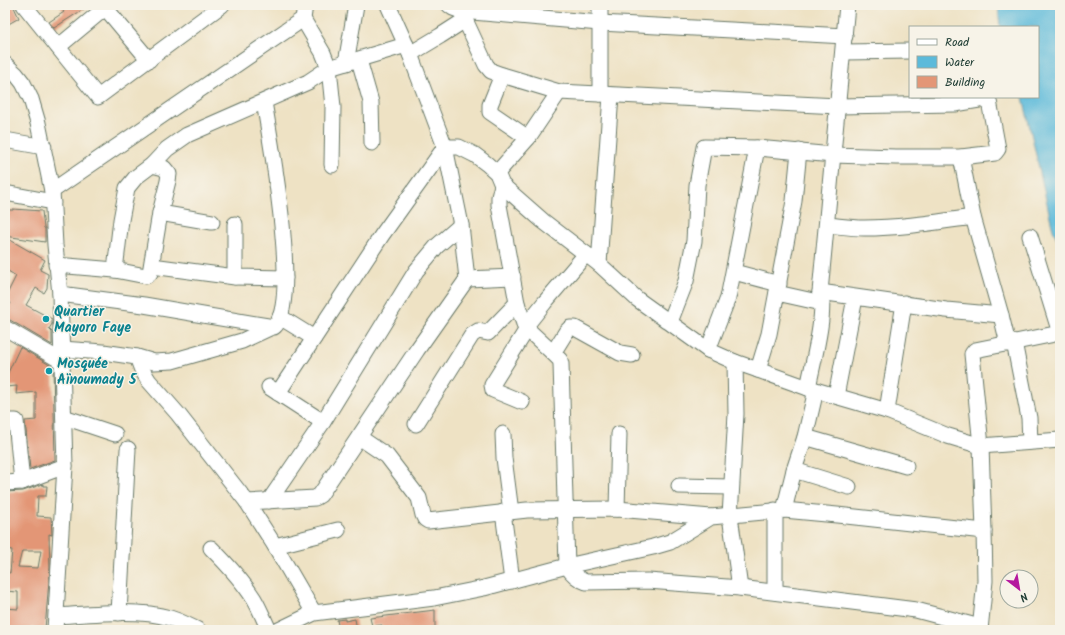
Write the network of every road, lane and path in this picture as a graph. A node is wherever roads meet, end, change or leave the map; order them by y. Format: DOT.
graph roads {
  1 [pos="24,5"];
  2 [pos="222,5"];
  3 [pos="356,5"];
  4 [pos="388,5"];
  5 [pos="600,5"];
  6 [pos="847,5"];
  7 [pos="104,6"];
  8 [pos="304,12"];
  9 [pos="458,12"];
  10 [pos="600,23"];
  11 [pos="845,36"];
  12 [pos="58,47"];
  13 [pos="408,49"];
  14 [pos="844,52"];
  15 [pos="909,52"];
  16 [pos="149,60"];
  17 [pos="353,61"];
  18 [pos="5,64"];
  19 [pos="329,68"];
  20 [pos="502,75"];
  21 [pos="558,92"];
  22 [pos="605,94"];
  23 [pos="264,102"];
  24 [pos="838,106"];
  25 [pos="528,138"];
  26 [pos="5,140"];
  27 [pos="372,143"];
  28 [pos="44,147"];
  29 [pos="445,147"];
  30 [pos="757,148"];
  31 [pos="799,151"];
  32 [pos="833,155"];
  33 [pos="961,157"];
  34 [pos="152,165"];
  35 [pos="332,165"];
  36 [pos="500,179"];
  37 [pos="5,193"];
  38 [pos="52,197"];
  39 [pos="160,213"];
  40 [pos="973,217"];
  41 [pos="212,222"];
  42 [pos="235,224"];
  43 [pos="461,225"];
  44 [pos="827,225"];
  45 [pos="1030,236"];
  46 [pos="586,254"];
  47 [pos="598,264"];
  48 [pos="56,265"];
  49 [pos="152,266"];
  50 [pos="115,270"];
  51 [pos="734,272"];
  52 [pos="234,276"];
  53 [pos="513,277"];
  54 [pos="285,278"];
  55 [pos="467,279"];
  56 [pos="778,288"];
  57 [pos="60,294"];
  58 [pos="821,298"];
  59 [pos="855,298"];
  60 [pos="517,303"];
  61 [pos="904,303"];
  62 [pos="1001,314"];
  63 [pos="231,320"];
  64 [pos="277,322"];
  65 [pos="670,322"];
  66 [pos="5,328"];
  67 [pos="526,328"];
  68 [pos="1060,333"];
  69 [pos="314,338"];
  70 [pos="1011,343"];
  71 [pos="230,345"];
  72 [pos="708,350"];
  73 [pos="553,353"];
  74 [pos="63,355"];
  75 [pos="632,355"];
  76 [pos="137,357"];
  77 [pos="736,362"];
  78 [pos="758,370"];
  79 [pos="812,389"];
  80 [pos="836,396"];
  81 [pos="522,402"];
  82 [pos="887,411"];
  83 [pos="64,418"];
  84 [pos="5,421"];
  85 [pos="323,422"];
  86 [pos="416,424"];
  87 [pos="115,434"];
  88 [pos="503,434"];
  89 [pos="619,434"];
  90 [pos="359,437"];
  91 [pos="805,437"];
  92 [pos="1060,440"];
  93 [pos="1030,442"];
  94 [pos="981,446"];
  95 [pos="128,449"];
  96 [pos="65,466"];
  97 [pos="906,466"];
  98 [pos="794,470"];
  99 [pos="22,482"];
  100 [pos="5,483"];
  101 [pos="679,486"];
  102 [pos="731,486"];
  103 [pos="849,487"];
  104 [pos="269,501"];
  105 [pos="247,502"];
  106 [pos="565,509"];
  107 [pos="617,510"];
  108 [pos="779,510"];
  109 [pos="507,512"];
  110 [pos="730,516"];
  111 [pos="711,517"];
  112 [pos="338,530"];
  113 [pos="984,531"];
  114 [pos="275,546"];
  115 [pos="211,548"];
  116 [pos="567,566"];
  117 [pos="512,581"];
  118 [pos="740,588"];
  119 [pos="774,592"];
  120 [pos="119,613"];
  121 [pos="314,613"];
  122 [pos="56,623"];
  123 [pos="980,628"];
  124 [pos="198,630"];
  125 [pos="269,630"];
  126 [pos="279,630"];
  1 -- 12 [label="street"];
  2 -- 16 [label="street"];
  3 -- 17 [label="street"];
  4 -- 13 [label="street"];
  5 -- 10 [label="street"];
  6 -- 11 [label="street"];
  7 -- 12 [label="street"];
  7 -- 16 [label="street"];
  8 -- 19 [label="street"];
  8 -- 38 [label="street"];
  9 -- 10 [label="street"];
  9 -- 13 [label="street"];
  9 -- 20 [label="street"];
  10 -- 11 [label="street"];
  10 -- 22 [label="street"];
  11 -- 14 [label="street"];
  12 -- 16 [label="street"];
  13 -- 17 [label="street"];
  13 -- 29 [label="street"];
  14 -- 15 [label="street"];
  14 -- 24 [label="street"];
  17 -- 19 [label="street"];
  17 -- 27 [label="street"];
  18 -- 28 [label="street"];
  19 -- 23 [label="street"];
  19 -- 35 [label="street"];
  20 -- 21 [label="street"];
  20 -- 25 [label="street"];
  21 -- 22 [label="street"];
  21 -- 25 [label="street"];
  22 -- 24 [label="street"];
  22 -- 47 [label="street"];
  23 -- 34 [label="street"];
  23 -- 54 [label="street"];
  24 -- 32 [label="street"];
  24 -- 33 [label="street"];
  25 -- 36 [label="street"];
  26 -- 28 [label="street"];
  28 -- 38 [label="street"];
  29 -- 36 [label="street"];
  29 -- 43 [label="street"];
  29 -- 69 [label="street"];
  30 -- 31 [label="street"];
  30 -- 51 [label="street"];
  30 -- 65 [label="street"];
  31 -- 32 [label="street"];
  31 -- 56 [label="street"];
  32 -- 33 [label="street"];
  32 -- 44 [label="street"];
  33 -- 40 [label="street"];
  34 -- 39 [label="street"];
  34 -- 50 [label="street"];
  36 -- 46 [label="street"];
  36 -- 53 [label="street"];
  37 -- 38 [label="street"];
  38 -- 48 [label="street"];
  39 -- 41 [label="street"];
  39 -- 49 [label="street"];
  40 -- 44 [label="street"];
  40 -- 62 [label="street"];
  42 -- 52 [label="street"];
  43 -- 55 [label="street"];
  43 -- 85 [label="street"];
  44 -- 58 [label="street"];
  45 -- 68 [label="street"];
  46 -- 47 [label="street"];
  46 -- 67 [label="street"];
  47 -- 65 [label="street"];
  48 -- 50 [label="street"];
  48 -- 57 [label="street"];
  49 -- 50 [label="street"];
  49 -- 52 [label="street"];
  51 -- 56 [label="street"];
  51 -- 72 [label="street"];
  52 -- 54 [label="street"];
  53 -- 55 [label="street"];
  53 -- 60 [label="street"];
  54 -- 64 [label="street"];
  55 -- 90 [label="street"];
  56 -- 58 [label="street"];
  56 -- 78 [label="street"];
  57 -- 63 [label="street"];
  57 -- 74 [label="street"];
  58 -- 59 [label="street"];
  58 -- 79 [label="street"];
  59 -- 61 [label="street"];
  59 -- 80 [label="street"];
  60 -- 67 [label="street"];
  60 -- 86 [label="street"];
  61 -- 62 [label="street"];
  61 -- 82 [label="street"];
  62 -- 70 [label="street"];
  63 -- 64 [label="street"];
  63 -- 71 [label="street"];
  64 -- 69 [label="street"];
  64 -- 71 [label="street"];
  65 -- 72 [label="street"];
  66 -- 74 [label="street"];
  67 -- 73 [label="street"];
  67 -- 81 [label="street"];
  68 -- 70 [label="street"];
  69 -- 85 [label="street"];
  70 -- 93 [label="street"];
  70 -- 94 [label="street"];
  71 -- 76 [label="street"];
  72 -- 77 [label="street"];
  73 -- 75 [label="street"];
  73 -- 106 [label="street"];
  74 -- 76 [label="street"];
  74 -- 83 [label="street"];
  76 -- 105 [label="street"];
  77 -- 78 [label="street"];
  77 -- 102 [label="street"];
  78 -- 79 [label="street"];
  79 -- 80 [label="street"];
  79 -- 91 [label="street"];
  80 -- 82 [label="street"];
  82 -- 94 [label="street"];
  83 -- 87 [label="street"];
  83 -- 96 [label="street"];
  84 -- 99 [label="street"];
  85 -- 104 [label="street"];
  88 -- 109 [label="street"];
  89 -- 107 [label="street"];
  90 -- 104 [label="street"];
  90 -- 109 [label="street"];
  91 -- 97 [label="street"];
  91 -- 98 [label="street"];
  92 -- 93 [label="street"];
  93 -- 94 [label="street"];
  94 -- 113 [label="street"];
  95 -- 120 [label="street"];
  96 -- 99 [label="street"];
  96 -- 122 [label="street"];
  98 -- 103 [label="street"];
  98 -- 108 [label="street"];
  99 -- 100 [label="street"];
  101 -- 102 [label="street"];
  102 -- 110 [label="street"];
  104 -- 105 [label="street"];
  105 -- 114 [label="street"];
  106 -- 107 [label="street"];
  106 -- 109 [label="street"];
  106 -- 116 [label="street"];
  107 -- 111 [label="street"];
  108 -- 110 [label="street"];
  108 -- 113 [label="street"];
  108 -- 119 [label="street"];
  109 -- 117 [label="street"];
  110 -- 111 [label="street"];
  110 -- 118 [label="street"];
  111 -- 116 [label="street"];
  112 -- 114 [label="street"];
  113 -- 123 [label="street"];
  114 -- 121 [label="street"];
  115 -- 125 [label="street"];
  116 -- 117 [label="street"];
  116 -- 118 [label="street"];
  117 -- 121 [label="street"];
  118 -- 119 [label="street"];
  119 -- 123 [label="street"];
  120 -- 122 [label="street"];
  120 -- 124 [label="street"];
  121 -- 126 [label="street"];
}
